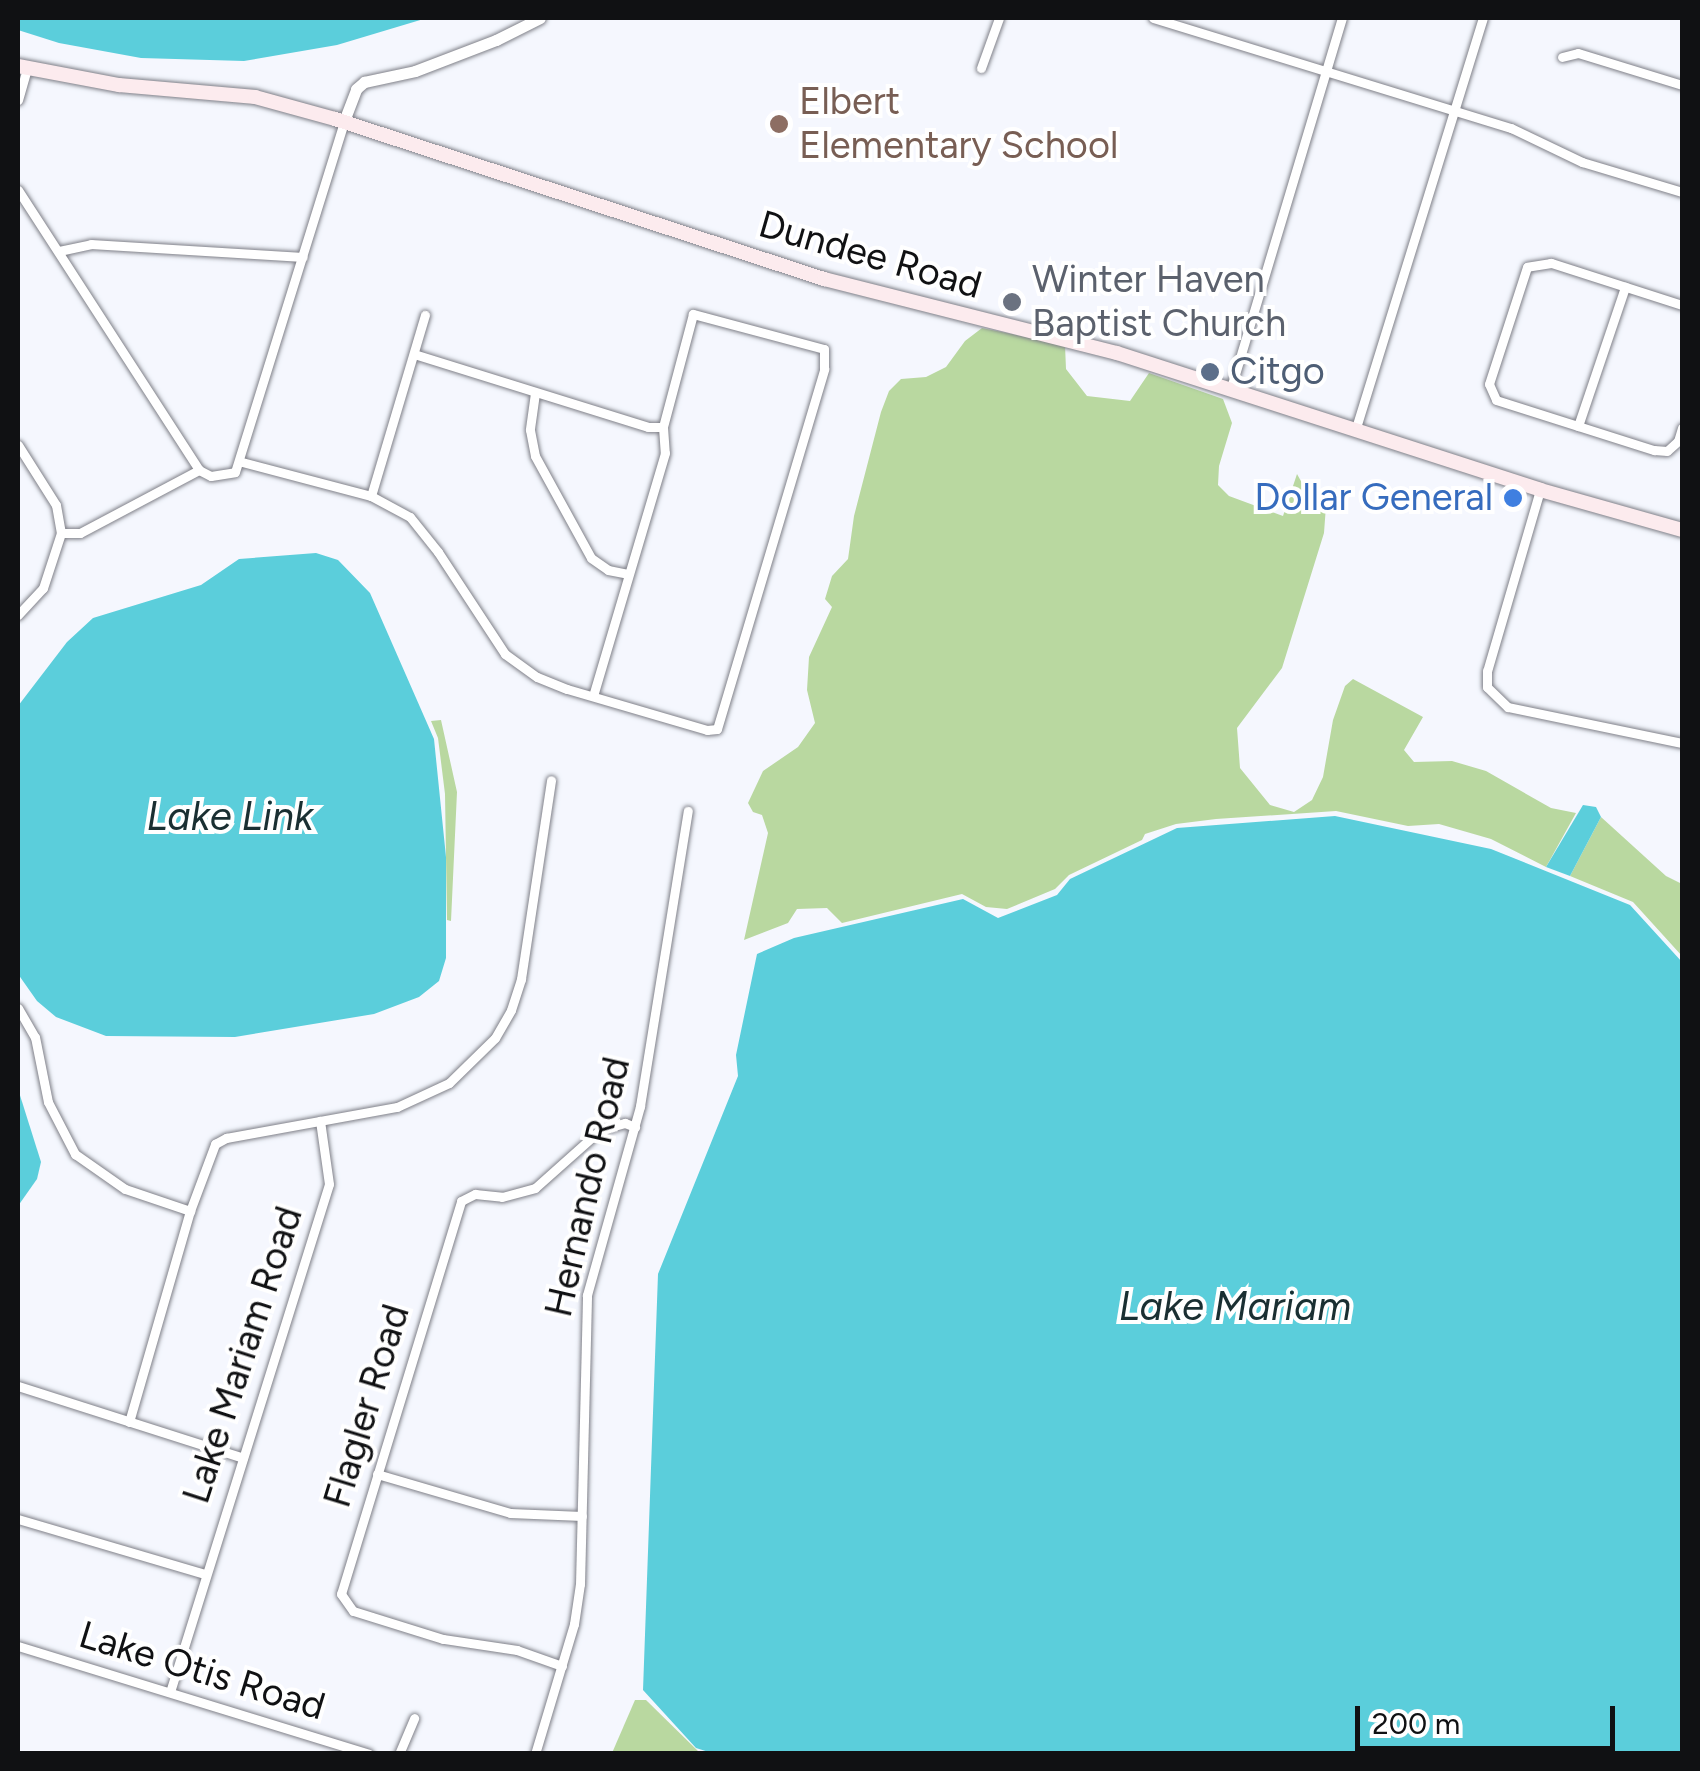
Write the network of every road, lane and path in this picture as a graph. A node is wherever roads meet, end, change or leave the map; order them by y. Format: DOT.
graph roads {
  1 [pos="540,18"];
  2 [pos="999,18"];
  3 [pos="1153,18"];
  4 [pos="1342,18"];
  5 [pos="1483,18"];
  6 [pos="1562,57"];
  7 [pos="22,67"];
  8 [pos="981,68"];
  9 [pos="1326,71"];
  10 [pos="1682,85"];
  11 [pos="18,100"];
  12 [pos="1454,111"];
  13 [pos="344,122"];
  14 [pos="18,190"];
  15 [pos="1682,192"];
  16 [pos="59,251"];
  17 [pos="303,257"];
  18 [pos="1624,287"];
  19 [pos="1682,306"];
  20 [pos="425,315"];
  21 [pos="414,354"];
  22 [pos="1230,391"];
  23 [pos="535,392"];
  24 [pos="1578,426"];
  25 [pos="663,428"];
  26 [pos="1682,428"];
  27 [pos="1355,431"];
  28 [pos="18,445"];
  29 [pos="242,462"];
  30 [pos="199,470"];
  31 [pos="1540,490"];
  32 [pos="370,496"];
  33 [pos="1682,530"];
  34 [pos="61,532"];
  35 [pos="628,574"];
  36 [pos="18,615"];
  37 [pos="593,696"];
  38 [pos="1682,743"];
  39 [pos="551,780"];
  40 [pos="688,810"];
  41 [pos="18,1008"];
  42 [pos="320,1121"];
  43 [pos="635,1127"];
  44 [pos="190,1211"];
  45 [pos="18,1386"];
  46 [pos="129,1422"];
  47 [pos="243,1458"];
  48 [pos="378,1474"];
  49 [pos="582,1516"];
  50 [pos="18,1518"];
  51 [pos="205,1574"];
  52 [pos="18,1646"];
  53 [pos="562,1666"];
  54 [pos="170,1692"];
  55 [pos="414,1718"];
  56 [pos="369,1754"];
  57 [pos="399,1754"];
  58 [pos="535,1754"];
  1 -- 13 [label="street"];
  2 -- 8 [label="street"];
  3 -- 9 [label="street"];
  4 -- 9 [label="street"];
  5 -- 12 [label="street"];
  6 -- 10 [label="street"];
  7 -- 11 [label="street"];
  7 -- 13 [label="main road, Dundee Road"];
  9 -- 12 [label="street"];
  9 -- 22 [label="street"];
  12 -- 15 [label="street"];
  12 -- 27 [label="street"];
  13 -- 17 [label="street"];
  13 -- 22 [label="main road, Dundee Road"];
  14 -- 16 [label="street"];
  16 -- 17 [label="street"];
  16 -- 30 [label="street"];
  17 -- 29 [label="street"];
  18 -- 19 [label="street"];
  18 -- 24 [label="street"];
  18 -- 24 [label="street"];
  20 -- 21 [label="street"];
  21 -- 23 [label="street"];
  21 -- 32 [label="street"];
  22 -- 27 [label="main road, Dundee Road"];
  23 -- 25 [label="street"];
  23 -- 35 [label="street"];
  24 -- 26 [label="street"];
  25 -- 35 [label="street"];
  25 -- 37 [label="street"];
  27 -- 31 [label="main road, Dundee Road"];
  28 -- 34 [label="street"];
  29 -- 30 [label="street"];
  29 -- 32 [label="street"];
  30 -- 34 [label="street"];
  31 -- 33 [label="main road, Dundee Road"];
  31 -- 38 [label="street"];
  32 -- 37 [label="street"];
  34 -- 36 [label="street"];
  35 -- 37 [label="street"];
  39 -- 42 [label="street"];
  40 -- 43 [label="street, Hernando Road"];
  41 -- 44 [label="street"];
  42 -- 44 [label="street"];
  42 -- 47 [label="street, Lake Mariam Road"];
  43 -- 48 [label="street, Flagler Road"];
  43 -- 49 [label="street, Hernando Road"];
  44 -- 46 [label="street"];
  45 -- 46 [label="street"];
  46 -- 47 [label="street"];
  47 -- 51 [label="street, Lake Mariam Road"];
  48 -- 49 [label="street"];
  48 -- 53 [label="street, Flagler Road"];
  49 -- 53 [label="street, Hernando Road"];
  50 -- 51 [label="street"];
  51 -- 54 [label="street, Lake Mariam Road"];
  52 -- 54 [label="street, Lake Otis Road"];
  53 -- 58 [label="street, Hernando Road"];
  54 -- 56 [label="street, Lake Otis Road"];
  55 -- 57 [label="street"];
}
